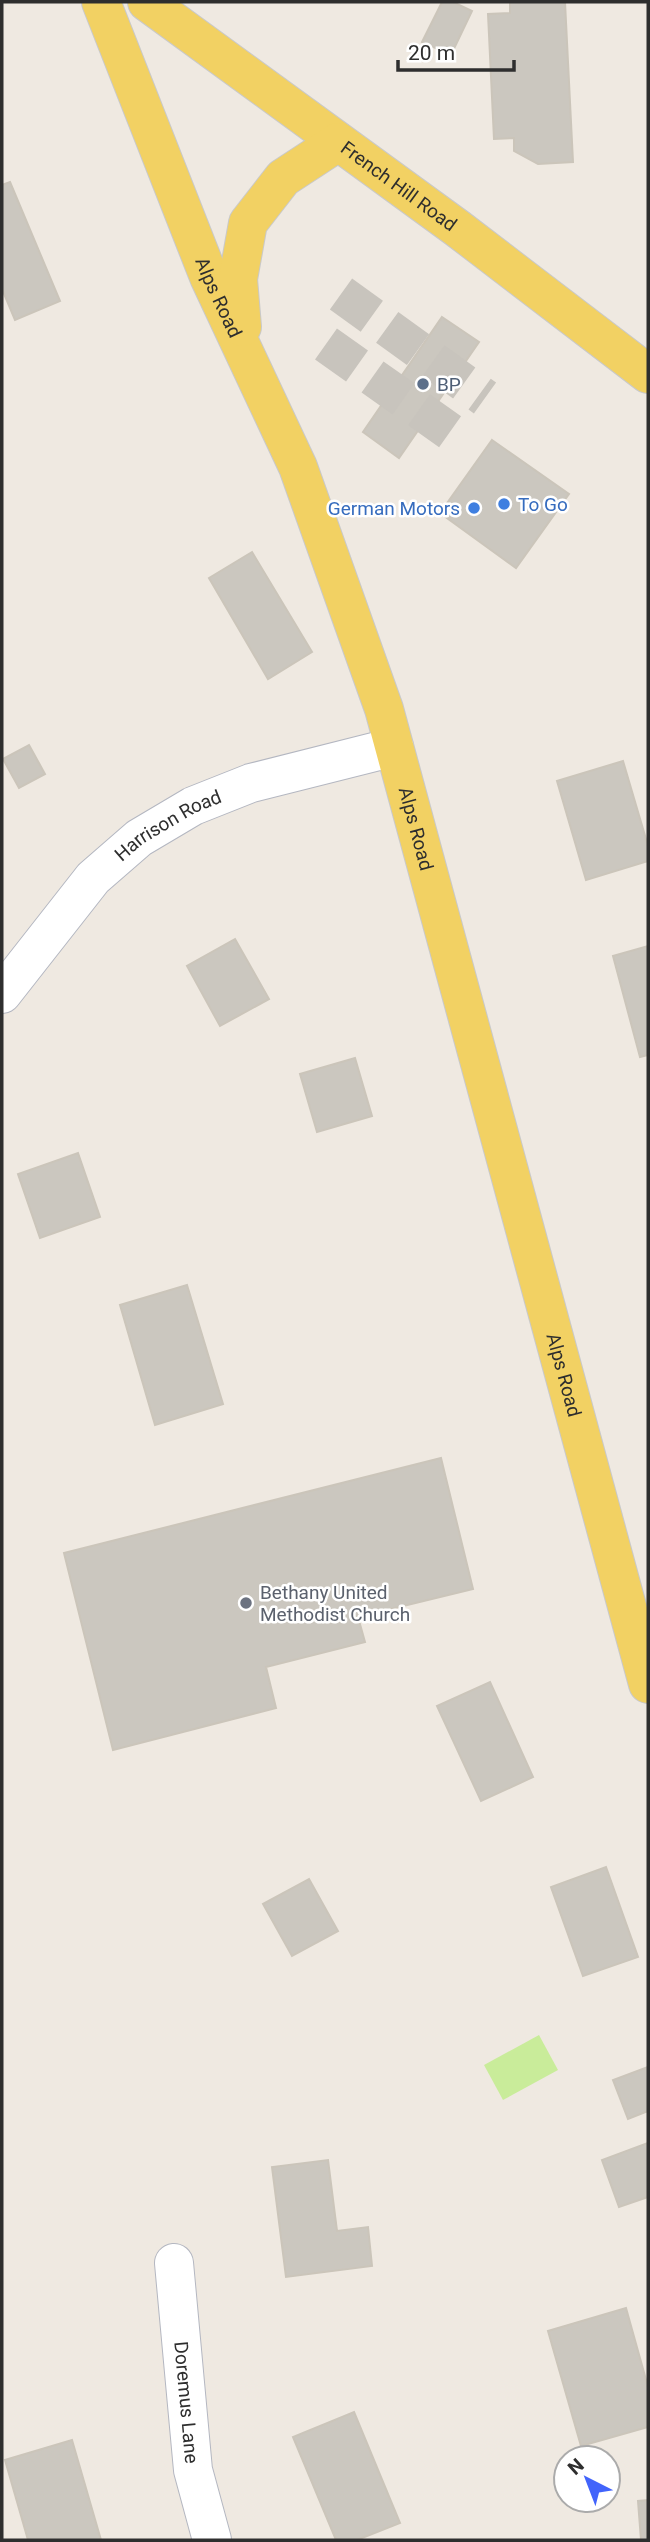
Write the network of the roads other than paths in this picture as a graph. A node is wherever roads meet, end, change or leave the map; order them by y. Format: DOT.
graph roads {
  1 [pos="101,2"];
  2 [pos="147,2"];
  3 [pos="338,142"];
  4 [pos="243,350"];
  5 [pos="648,374"];
  6 [pos="394,747"];
  7 [pos="2,994"];
  8 [pos="648,1684"];
  9 [pos="174,2263"];
  10 [pos="212,2540"];
  1 -- 4 [label="main road, Alps Road"];
  2 -- 3 [label="main road, French Hill Road"];
  3 -- 4 [label="main road"];
  3 -- 5 [label="main road, French Hill Road"];
  4 -- 6 [label="main road, Alps Road"];
  6 -- 7 [label="street, Harrison Road"];
  6 -- 8 [label="main road, Alps Road"];
  9 -- 10 [label="street, Doremus Lane"];
}
